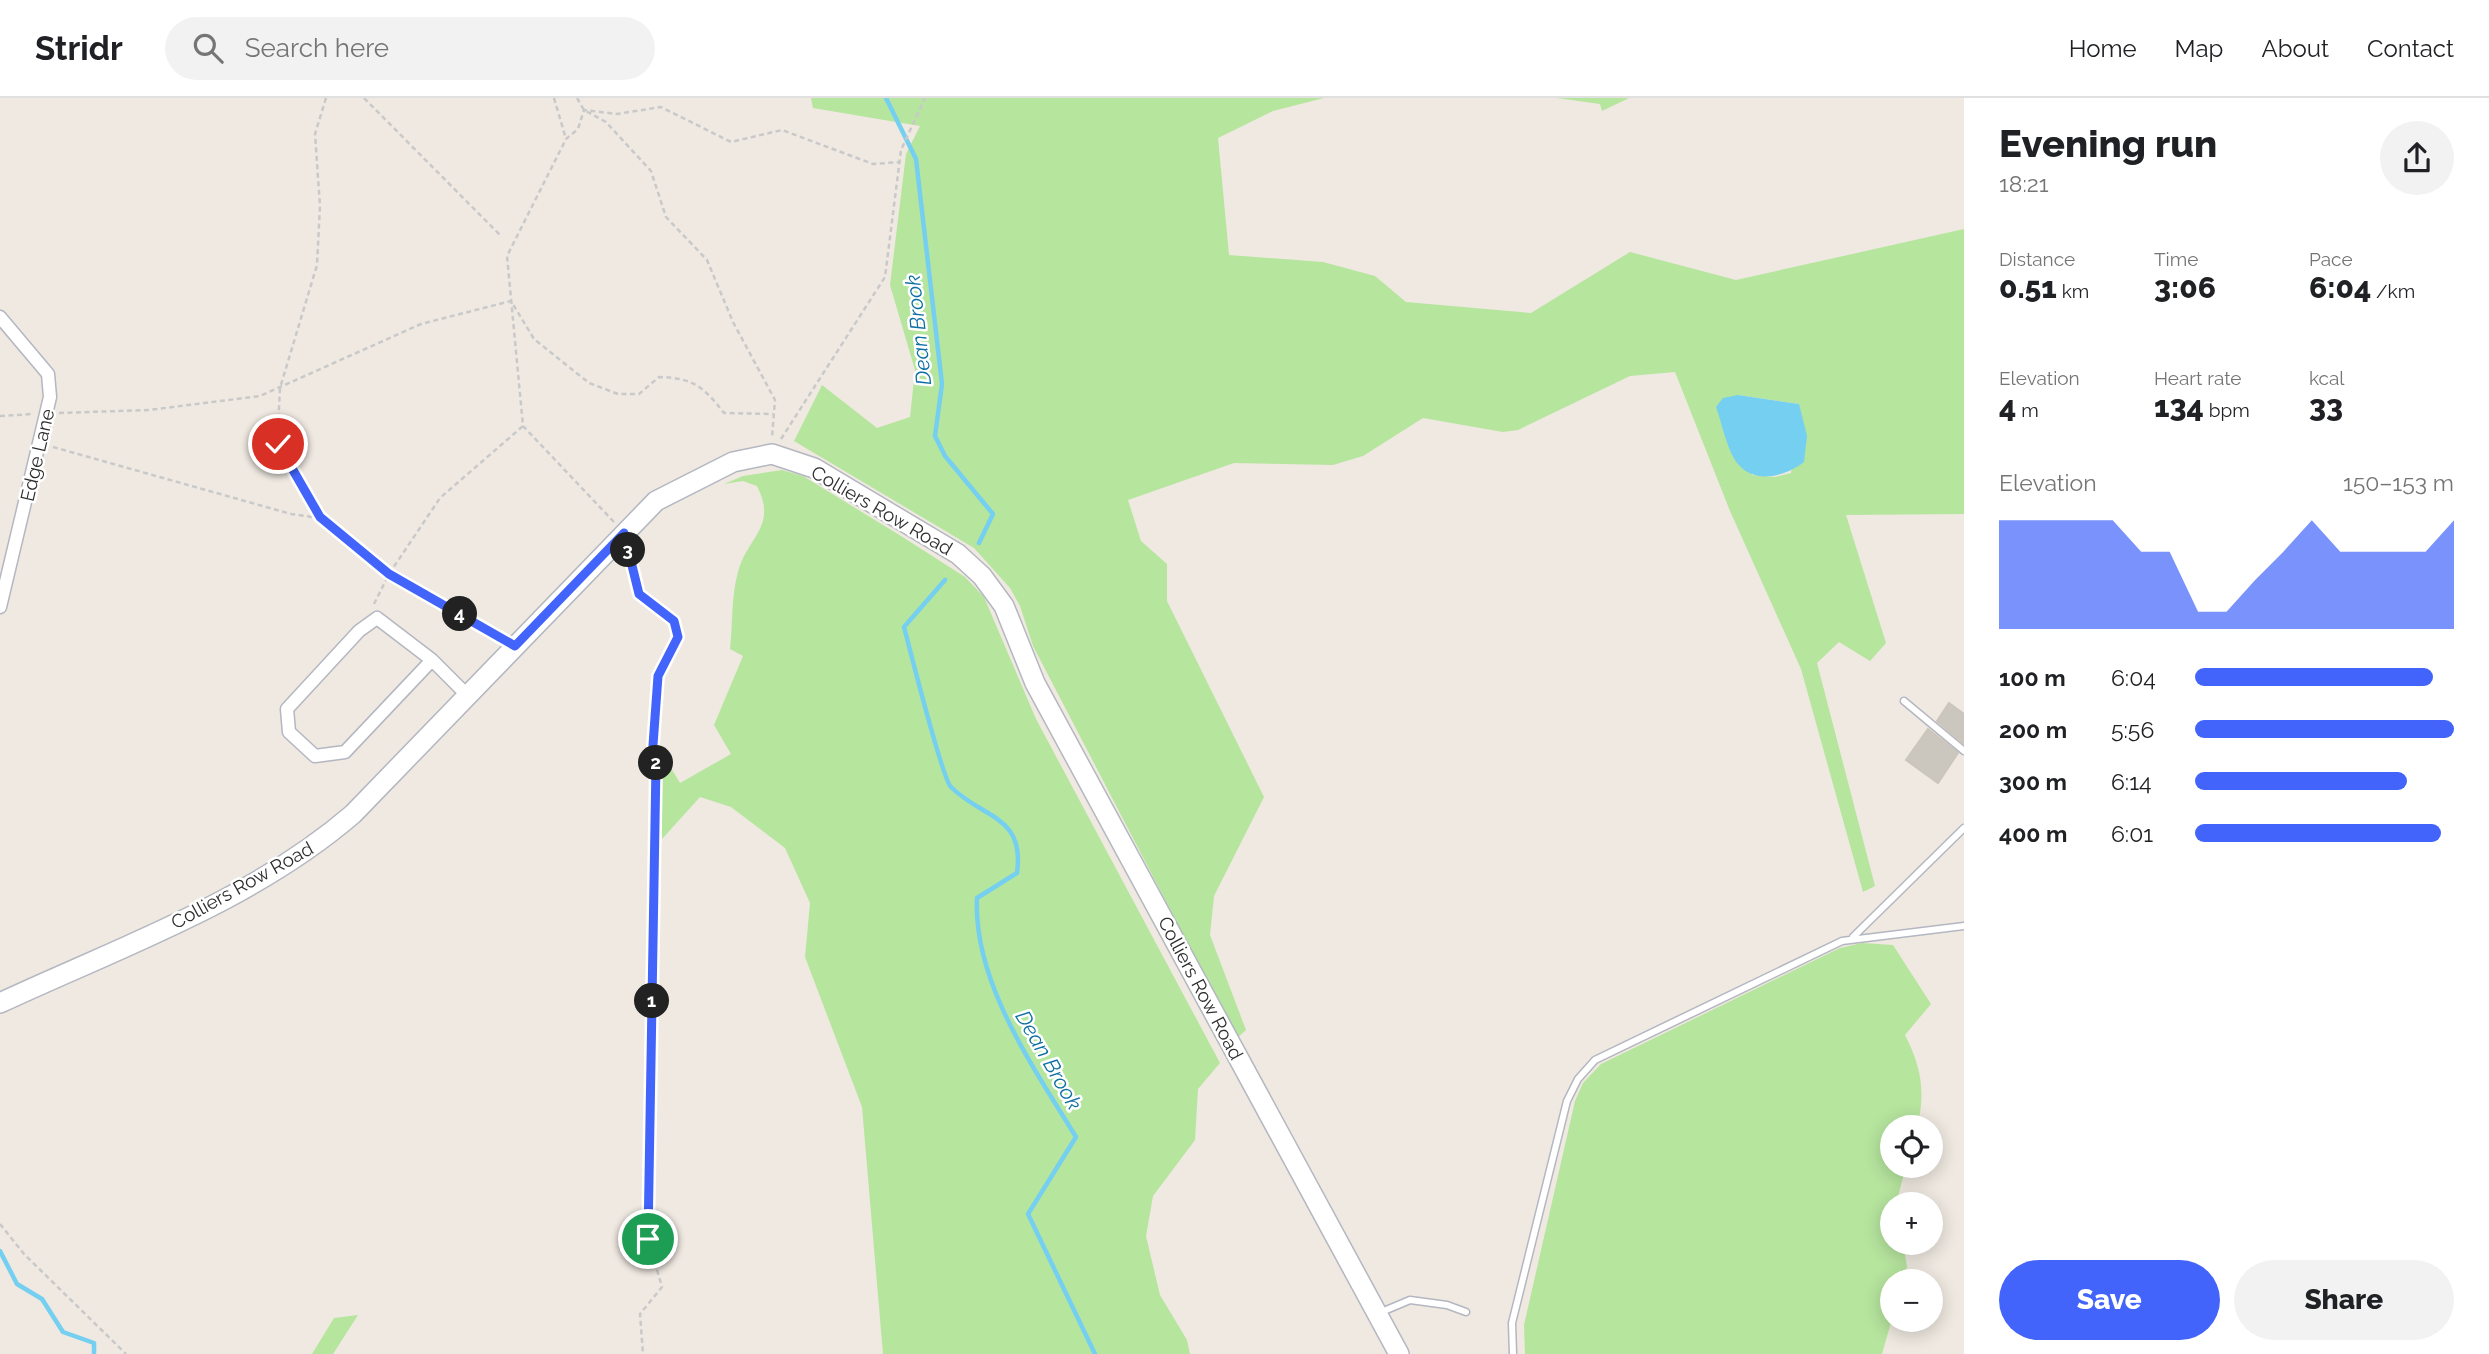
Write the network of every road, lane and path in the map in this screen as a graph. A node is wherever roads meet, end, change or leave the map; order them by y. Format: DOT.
graph roads {
  1 [pos="326,98"];
  2 [pos="364,98"];
  3 [pos="554,98"];
  4 [pos="577,98"];
  5 [pos="925,98"];
  6 [pos="584,110"];
  7 [pos="566,139"];
  8 [pos="900,162"];
  9 [pos="501,236"];
  10 [pos="511,301"];
  11 [pos="0,317"];
  12 [pos="280,388"];
  13 [pos="47,413"];
  14 [pos="773,414"];
  15 [pos="0,416"];
  16 [pos="523,426"];
  17 [pos="40,443"];
  18 [pos="772,454"];
  19 [pos="320,517"];
  20 [pos="624,533"];
  21 [pos="389,574"];
  22 [pos="373,604"];
  23 [pos="0,607"];
  24 [pos="515,646"];
  25 [pos="432,660"];
  26 [pos="467,695"];
  27 [pos="1904,701"];
  28 [pos="1964,751"];
  29 [pos="1964,828"];
  30 [pos="1964,926"];
  31 [pos="1852,938"];
  32 [pos="0,1003"];
  33 [pos="0,1224"];
  34 [pos="1466,1312"];
  35 [pos="1377,1314"];
  36 [pos="126,1354"];
  37 [pos="643,1354"];
  38 [pos="1399,1354"];
  39 [pos="1513,1354"];
  1 -- 12 [label="path"];
  2 -- 9 [label="path"];
  3 -- 7 [label="path"];
  4 -- 6 [label="path"];
  5 -- 8 [label="path"];
  6 -- 7 [label="path"];
  6 -- 8 [label="path"];
  6 -- 14 [label="path"];
  7 -- 10 [label="path"];
  8 -- 18 [label="path"];
  10 -- 12 [label="path"];
  10 -- 14 [label="path"];
  10 -- 16 [label="path"];
  11 -- 13 [label="street, Edge Lane"];
  12 -- 13 [label="path"];
  12 -- 19 [label="path"];
  13 -- 15 [label="path"];
  13 -- 17 [label="street, Edge Lane"];
  14 -- 18 [label="path"];
  16 -- 20 [label="path"];
  16 -- 21 [label="path"];
  17 -- 19 [label="path"];
  17 -- 23 [label="street, Edge Lane"];
  18 -- 20 [label="street, Colliers Row Road"];
  18 -- 35 [label="street, Colliers Row Road"];
  19 -- 21 [label="path"];
  20 -- 24 [label="street, Colliers Row Road"];
  20 -- 37 [label="path"];
  21 -- 22 [label="path"];
  21 -- 24 [label="path"];
  24 -- 26 [label="street, Colliers Row Road"];
  25 -- 25 [label="street"];
  25 -- 26 [label="street"];
  26 -- 32 [label="street, Colliers Row Road"];
  27 -- 28 [label="lane"];
  29 -- 31 [label="lane"];
  30 -- 31 [label="lane"];
  31 -- 39 [label="lane"];
  33 -- 36 [label="path"];
  34 -- 35 [label="lane"];
  35 -- 38 [label="street, Colliers Row Road"];
}
